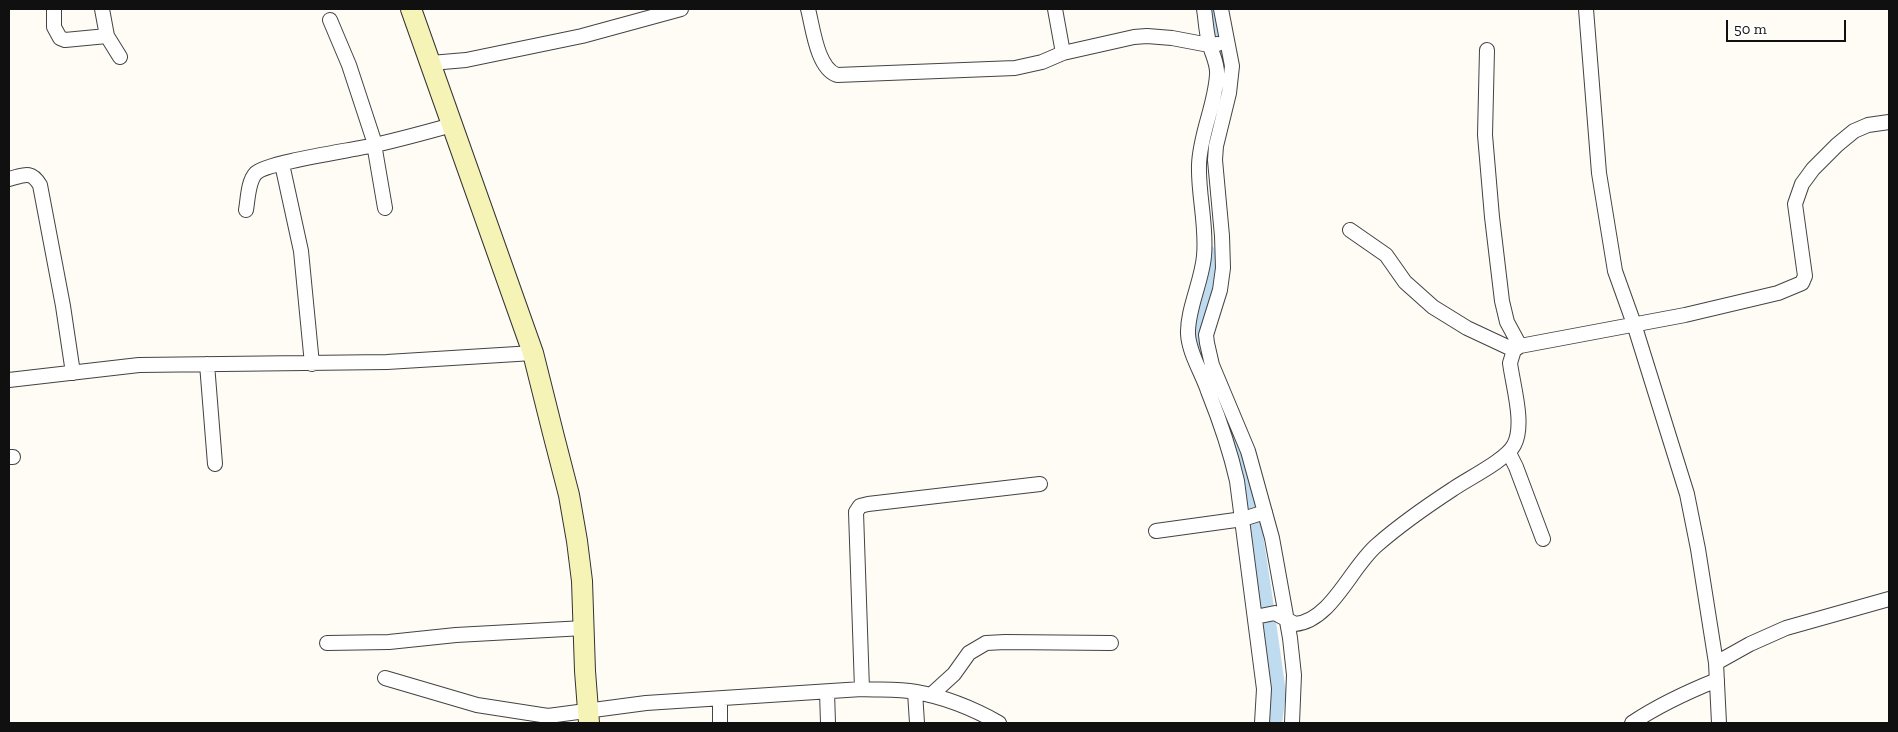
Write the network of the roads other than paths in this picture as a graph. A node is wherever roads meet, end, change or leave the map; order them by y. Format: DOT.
graph roads {
  1 [pos="54,9"];
  2 [pos="102,9"];
  3 [pos="411,9"];
  4 [pos="808,9"];
  5 [pos="1056,9"];
  6 [pos="1204,9"];
  7 [pos="1222,9"];
  8 [pos="1586,9"];
  9 [pos="675,10"];
  10 [pos="330,20"];
  11 [pos="107,36"];
  12 [pos="1219,44"];
  13 [pos="1487,50"];
  14 [pos="1063,53"];
  15 [pos="120,57"];
  16 [pos="431,63"];
  17 [pos="1889,122"];
  18 [pos="452,125"];
  19 [pos="374,145"];
  20 [pos="282,164"];
  21 [pos="9,179"];
  22 [pos="385,208"];
  23 [pos="246,210"];
  24 [pos="1350,230"];
  25 [pos="1209,286"];
  26 [pos="1634,324"];
  27 [pos="1196,334"];
  28 [pos="1517,348"];
  29 [pos="533,353"];
  30 [pos="207,364"];
  31 [pos="312,364"];
  32 [pos="73,373"];
  33 [pos="9,380"];
  34 [pos="1512,460"];
  35 [pos="215,464"];
  36 [pos="1040,484"];
  37 [pos="1253,516"];
  38 [pos="1156,531"];
  39 [pos="1543,539"];
  40 [pos="1889,600"];
  41 [pos="1264,615"];
  42 [pos="1287,621"];
  43 [pos="584,628"];
  44 [pos="327,643"];
  45 [pos="1111,643"];
  46 [pos="1716,663"];
  47 [pos="385,678"];
  48 [pos="1717,680"];
  49 [pos="862,689"];
  50 [pos="827,692"];
  51 [pos="915,692"];
  52 [pos="931,696"];
  53 [pos="720,699"];
  54 [pos="588,717"];
  55 [pos="720,723"];
  56 [pos="828,723"];
  57 [pos="917,723"];
  58 [pos="1000,723"];
  59 [pos="1262,723"];
  60 [pos="1292,723"];
  61 [pos="1632,723"];
  62 [pos="1719,723"];
  1 -- 11 [label="street"];
  2 -- 11 [label="street"];
  3 -- 16 [label="main road"];
  4 -- 14 [label="street"];
  5 -- 14 [label="street"];
  6 -- 12 [label="street"];
  7 -- 12 [label="street"];
  8 -- 26 [label="street"];
  9 -- 16 [label="street"];
  10 -- 19 [label="street"];
  11 -- 15 [label="street"];
  12 -- 14 [label="street"];
  12 -- 25 [label="street"];
  12 -- 25 [label="street"];
  13 -- 28 [label="street"];
  16 -- 18 [label="main road"];
  17 -- 26 [label="street"];
  18 -- 19 [label="street"];
  18 -- 29 [label="main road"];
  19 -- 20 [label="street"];
  19 -- 22 [label="street"];
  20 -- 23 [label="street"];
  20 -- 31 [label="street"];
  21 -- 32 [label="street"];
  24 -- 28 [label="street"];
  25 -- 27 [label="street"];
  25 -- 27 [label="street"];
  26 -- 28 [label="street"];
  26 -- 46 [label="street"];
  27 -- 37 [label="street"];
  27 -- 37 [label="street"];
  28 -- 34 [label="street"];
  29 -- 31 [label="street"];
  29 -- 43 [label="main road"];
  30 -- 31 [label="street"];
  30 -- 32 [label="street"];
  30 -- 35 [label="street"];
  32 -- 33 [label="street"];
  34 -- 39 [label="street"];
  34 -- 42 [label="street"];
  36 -- 49 [label="street"];
  37 -- 38 [label="street"];
  37 -- 41 [label="street"];
  37 -- 42 [label="street"];
  40 -- 46 [label="street"];
  41 -- 42 [label="street"];
  41 -- 59 [label="street"];
  42 -- 60 [label="street"];
  43 -- 44 [label="street"];
  43 -- 54 [label="main road"];
  45 -- 52 [label="street"];
  46 -- 48 [label="street"];
  47 -- 54 [label="street"];
  48 -- 61 [label="street"];
  48 -- 62 [label="street"];
  49 -- 50 [label="street"];
  49 -- 51 [label="street"];
  50 -- 53 [label="street"];
  50 -- 56 [label="street"];
  51 -- 52 [label="street"];
  51 -- 57 [label="street"];
  52 -- 58 [label="street"];
  53 -- 54 [label="street"];
  53 -- 55 [label="street"];
}
